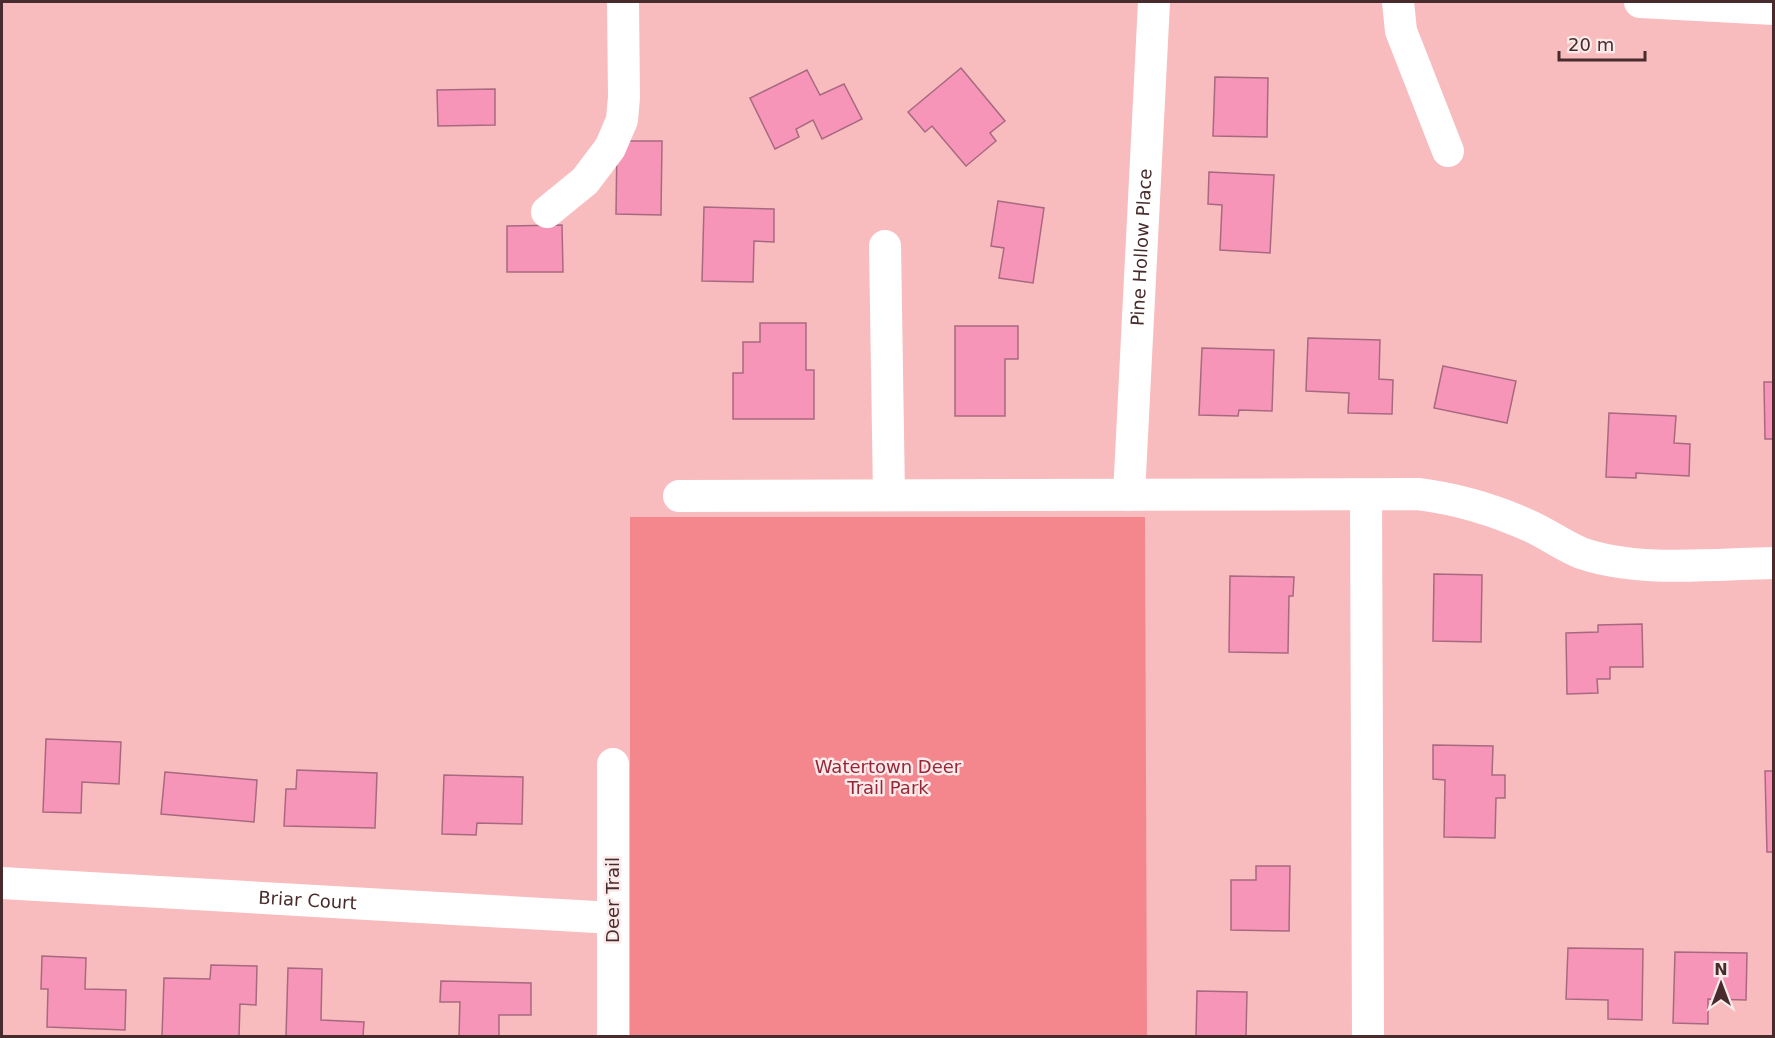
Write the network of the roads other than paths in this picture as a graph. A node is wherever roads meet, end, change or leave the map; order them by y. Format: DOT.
graph roads {
  1 [pos="623,2"];
  2 [pos="1154,2"];
  3 [pos="1398,2"];
  4 [pos="1640,2"];
  5 [pos="1773,9"];
  6 [pos="1448,151"];
  7 [pos="546,212"];
  8 [pos="885,246"];
  9 [pos="889,495"];
  10 [pos="1129,495"];
  11 [pos="1366,495"];
  12 [pos="679,496"];
  13 [pos="1773,563"];
  14 [pos="613,764"];
  15 [pos="2,883"];
  16 [pos="613,918"];
  17 [pos="613,1036"];
  18 [pos="1368,1036"];
  1 -- 7 [label="street"];
  2 -- 10 [label="street, Pine Hollow Place"];
  3 -- 6 [label="street"];
  4 -- 5 [label="street"];
  8 -- 9 [label="street"];
  9 -- 10 [label="street"];
  9 -- 12 [label="street"];
  10 -- 11 [label="street"];
  11 -- 13 [label="street"];
  11 -- 18 [label="street"];
  14 -- 16 [label="street, Deer Trail"];
  15 -- 16 [label="street, Briar Court"];
  16 -- 17 [label="street, Deer Trail"];
}
